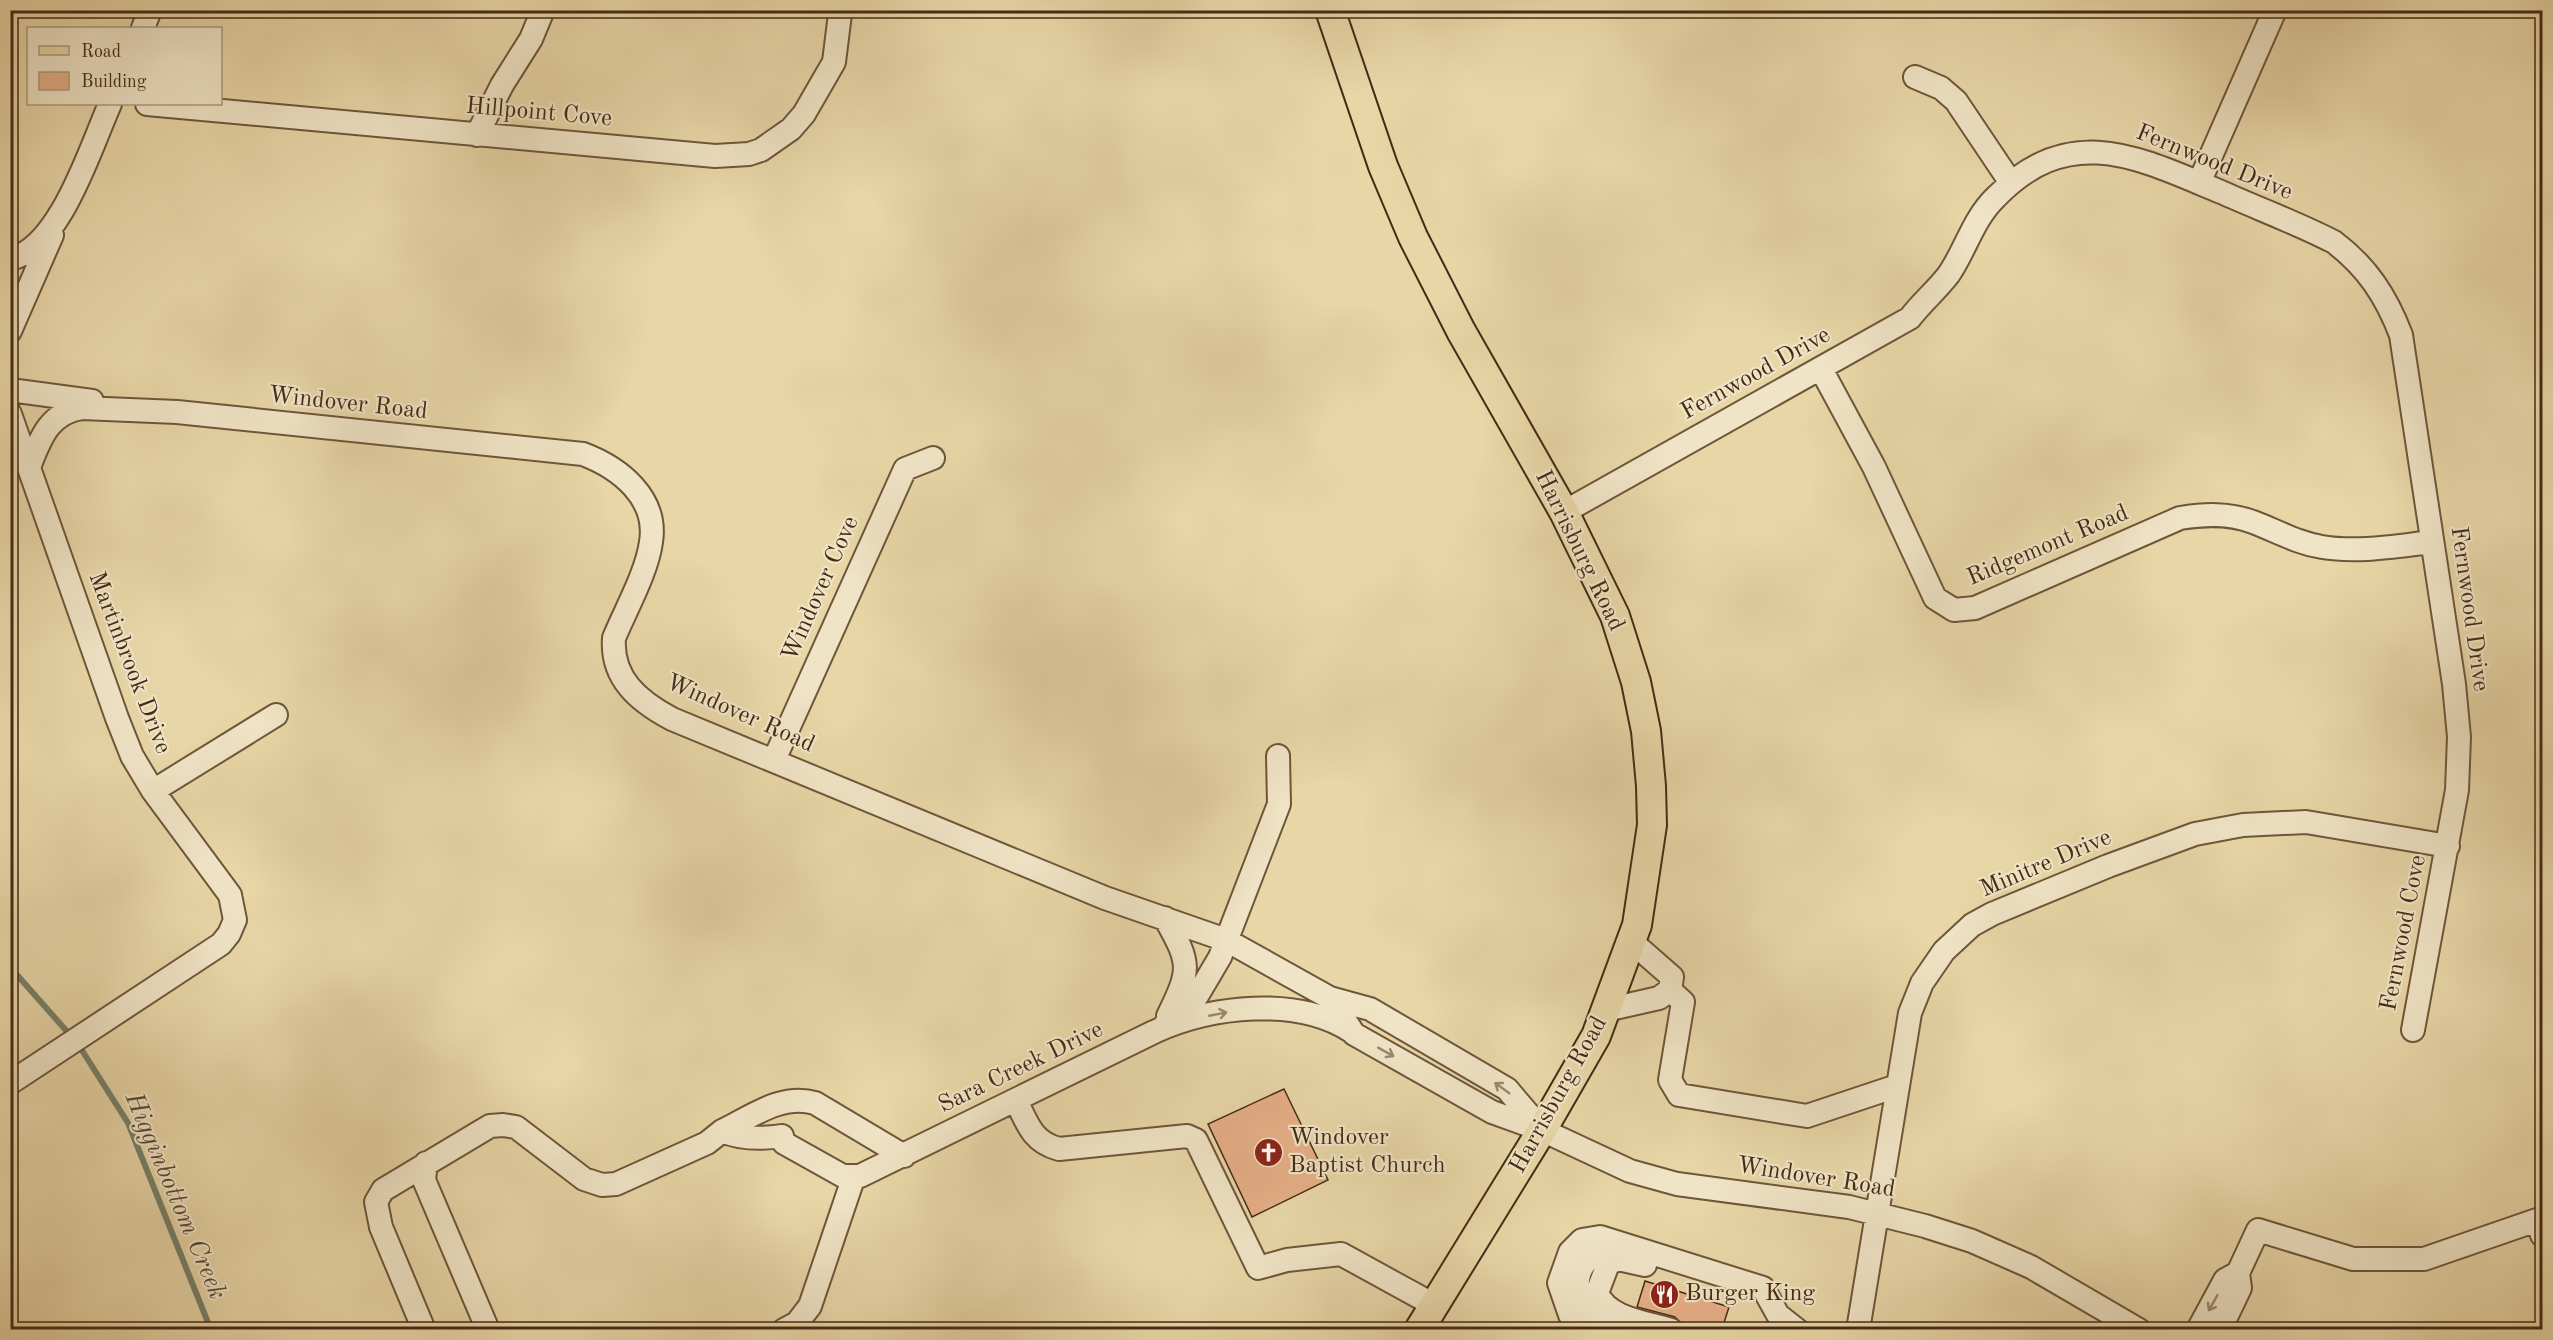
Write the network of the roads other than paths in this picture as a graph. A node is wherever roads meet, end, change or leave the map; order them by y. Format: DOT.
graph roads {
  1 [pos="150,10"];
  2 [pos="543,10"];
  3 [pos="1330,10"];
  4 [pos="2275,10"];
  5 [pos="840,14"];
  6 [pos="143,27"];
  7 [pos="1915,76"];
  8 [pos="110,105"];
  9 [pos="158,105"];
  10 [pos="477,135"];
  11 [pos="2011,183"];
  12 [pos="2199,183"];
  13 [pos="63,209"];
  14 [pos="10,259"];
  15 [pos="10,331"];
  16 [pos="1821,369"];
  17 [pos="10,390"];
  18 [pos="177,412"];
  19 [pos="10,414"];
  20 [pos="933,458"];
  21 [pos="29,467"];
  22 [pos="1564,512"];
  23 [pos="2432,542"];
  24 [pos="276,715"];
  25 [pos="1278,756"];
  26 [pos="774,760"];
  27 [pos="153,791"];
  28 [pos="2448,846"];
  29 [pos="1166,918"];
  30 [pos="1226,940"];
  31 [pos="1632,942"];
  32 [pos="1670,990"];
  33 [pos="1330,998"];
  34 [pos="1606,1010"];
  35 [pos="1162,1028"];
  36 [pos="2413,1030"];
  37 [pos="1354,1034"];
  38 [pos="10,1083"];
  39 [pos="1897,1086"];
  40 [pos="1016,1100"];
  41 [pos="785,1102"];
  42 [pos="1542,1130"];
  43 [pos="722,1131"];
  44 [pos="782,1136"];
  45 [pos="904,1156"];
  46 [pos="426,1163"];
  47 [pos="854,1176"];
  48 [pos="1875,1213"];
  49 [pos="2542,1235"];
  50 [pos="2238,1274"];
  51 [pos="1434,1305"];
  52 [pos="1778,1315"];
  53 [pos="1615,1321"];
  54 [pos="424,1329"];
  55 [pos="488,1329"];
  56 [pos="784,1329"];
  57 [pos="1419,1329"];
  58 [pos="1671,1329"];
  59 [pos="1797,1329"];
  60 [pos="1858,1329"];
  61 [pos="2139,1329"];
  62 [pos="2198,1329"];
  63 [pos="2220,1329"];
  1 -- 6 [label="street"];
  2 -- 10 [label="street"];
  3 -- 22 [label="main road, Harrisburg Road"];
  4 -- 12 [label="street"];
  5 -- 10 [label="street, Hillpoint Cove"];
  7 -- 11 [label="street"];
  8 -- 13 [label="street"];
  9 -- 10 [label="street, Hillpoint Cove"];
  11 -- 12 [label="street, Fernwood Drive"];
  11 -- 16 [label="street, Fernwood Drive"];
  12 -- 23 [label="street, Fernwood Drive"];
  13 -- 14 [label="street"];
  13 -- 15 [label="street"];
  16 -- 22 [label="street, Fernwood Drive"];
  16 -- 23 [label="street, Ridgemont Road"];
  17 -- 18 [label="street, Windover Road"];
  18 -- 21 [label="street, Windover Road"];
  18 -- 26 [label="street, Windover Road"];
  19 -- 21 [label="street, Martinbrook Drive"];
  20 -- 26 [label="street, Windover Cove"];
  21 -- 27 [label="street, Martinbrook Drive"];
  22 -- 31 [label="main road, Harrisburg Road"];
  23 -- 28 [label="street, Fernwood Drive"];
  24 -- 27 [label="street"];
  25 -- 30 [label="street, Sara Creek Drive"];
  26 -- 29 [label="street, Windover Road"];
  27 -- 38 [label="street, Martinbrook Drive"];
  28 -- 36 [label="street, Fernwood Cove"];
  28 -- 39 [label="street, Minitre Drive"];
  29 -- 30 [label="street, Windover Road"];
  29 -- 35 [label="street"];
  30 -- 33 [label="street, Windover Road"];
  30 -- 35 [label="street, Sara Creek Drive"];
  31 -- 32 [label="street"];
  31 -- 34 [label="main road, Harrisburg Road"];
  32 -- 34 [label="street"];
  32 -- 39 [label="street"];
  33 -- 37 [label="street, Windover Road"];
  42 -- 33 [label="street, Windover Road, one-way"];
  34 -- 42 [label="main road, Harrisburg Road"];
  35 -- 37 [label="street, Sara Creek Drive, one-way"];
  35 -- 40 [label="street, Sara Creek Drive"];
  37 -- 42 [label="street, Windover Road, one-way"];
  39 -- 48 [label="street, Minitre Drive"];
  40 -- 45 [label="street, Sara Creek Drive"];
  40 -- 51 [label="street"];
  41 -- 43 [label="street"];
  41 -- 44 [label="street"];
  41 -- 45 [label="street"];
  42 -- 48 [label="street, Windover Road"];
  42 -- 51 [label="main road, Harrisburg Road"];
  43 -- 44 [label="street"];
  43 -- 46 [label="street"];
  44 -- 47 [label="street"];
  45 -- 47 [label="street, Sara Creek Drive"];
  46 -- 54 [label="street"];
  46 -- 55 [label="street"];
  47 -- 56 [label="street"];
  48 -- 60 [label="street, Minitre Drive"];
  48 -- 61 [label="street, Windover Road"];
  49 -- 50 [label="street"];
  50 -- 62 [label="street, one-way"];
  50 -- 63 [label="street"];
  51 -- 57 [label="main road, Harrisburg Road"];
  52 -- 53 [label="street"];
  52 -- 53 [label="street"];
  52 -- 59 [label="street"];
  53 -- 58 [label="street"];
}
